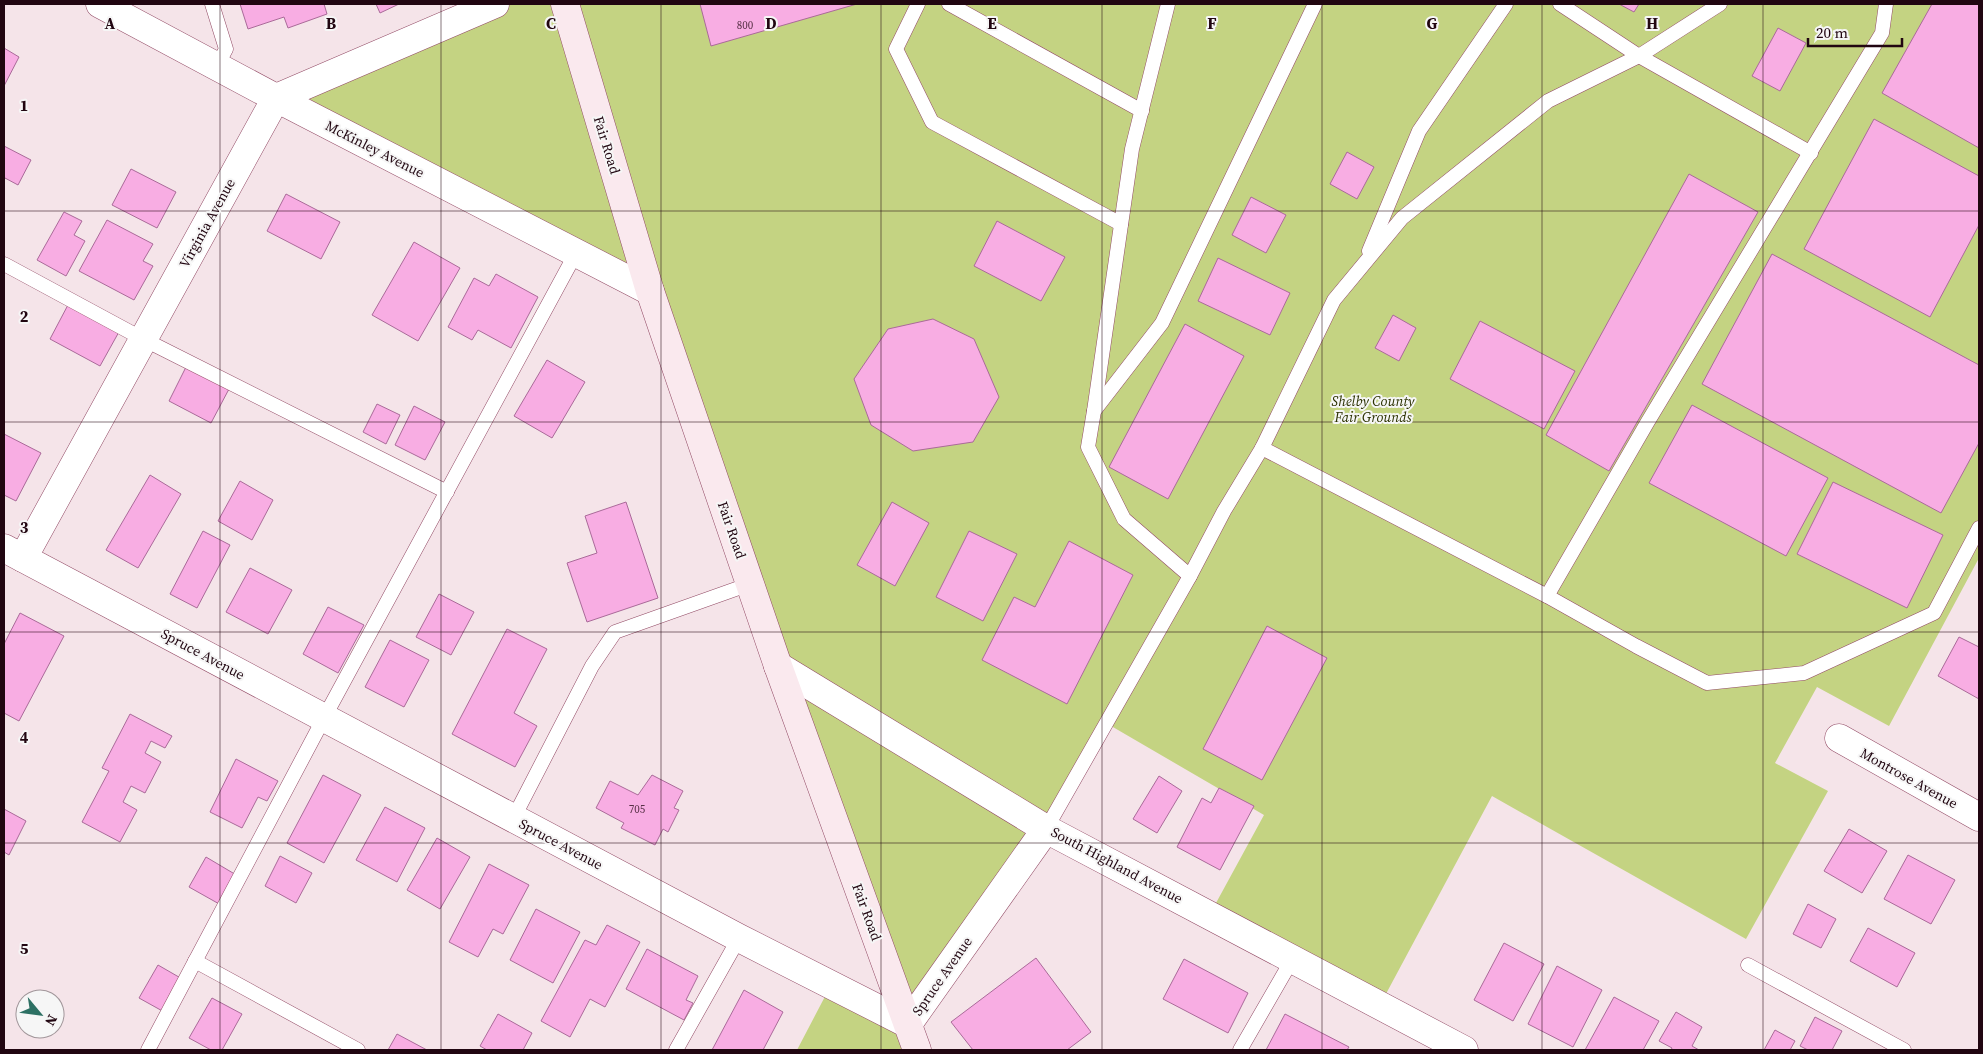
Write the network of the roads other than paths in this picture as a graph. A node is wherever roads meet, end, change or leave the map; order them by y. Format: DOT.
graph roads {
  1 [pos="100,4"];
  2 [pos="212,4"];
  3 [pos="495,4"];
  4 [pos="565,4"];
  5 [pos="918,4"];
  6 [pos="949,4"];
  7 [pos="1168,4"];
  8 [pos="1315,4"];
  9 [pos="1506,4"];
  10 [pos="1560,4"];
  11 [pos="1720,4"];
  12 [pos="1886,4"];
  13 [pos="1639,56"];
  14 [pos="217,66"];
  15 [pos="276,98"];
  16 [pos="1142,111"];
  17 [pos="1811,153"];
  18 [pos="1122,224"];
  19 [pos="576,253"];
  20 [pos="4,264"];
  21 [pos="1363,265"];
  22 [pos="650,291"];
  23 [pos="144,339"];
  24 [pos="1094,411"];
  25 [pos="1262,448"];
  26 [pos="447,492"];
  27 [pos="1979,528"];
  28 [pos="13,553"];
  29 [pos="1190,576"];
  30 [pos="750,584"];
  31 [pos="1547,596"];
  32 [pos="778,666"];
  33 [pos="324,718"];
  34 [pos="1839,738"];
  35 [pos="1979,817"];
  36 [pos="513,819"];
  37 [pos="1046,828"];
  38 [pos="739,938"];
  39 [pos="1293,958"];
  40 [pos="195,961"];
  41 [pos="1748,965"];
  42 [pos="908,1024"];
  43 [pos="148,1050"];
  44 [pos="358,1050"];
  45 [pos="676,1050"];
  46 [pos="917,1050"];
  47 [pos="1240,1050"];
  48 [pos="1464,1050"];
  49 [pos="1904,1050"];
  1 -- 14 [label="street, McKinley Avenue"];
  2 -- 14 [label="lane"];
  3 -- 15 [label="street"];
  4 -- 22 [label="main road, Fair Road"];
  5 -- 18 [label="lane"];
  6 -- 16 [label="lane"];
  7 -- 16 [label="lane"];
  8 -- 24 [label="lane"];
  9 -- 21 [label="lane"];
  10 -- 13 [label="lane"];
  11 -- 13 [label="lane"];
  12 -- 17 [label="lane"];
  13 -- 17 [label="lane"];
  13 -- 21 [label="lane"];
  14 -- 15 [label="street, McKinley Avenue"];
  15 -- 19 [label="street, McKinley Avenue"];
  15 -- 23 [label="street, Virginia Avenue"];
  16 -- 18 [label="lane"];
  17 -- 31 [label="lane"];
  18 -- 24 [label="lane"];
  19 -- 22 [label="street, McKinley Avenue"];
  19 -- 26 [label="lane"];
  20 -- 23 [label="lane"];
  21 -- 25 [label="lane"];
  22 -- 30 [label="main road, Fair Road"];
  23 -- 26 [label="lane"];
  23 -- 28 [label="street, Virginia Avenue"];
  24 -- 29 [label="lane"];
  25 -- 29 [label="lane"];
  25 -- 31 [label="lane"];
  26 -- 33 [label="lane"];
  27 -- 31 [label="lane"];
  28 -- 33 [label="street, Spruce Avenue"];
  29 -- 37 [label="lane"];
  30 -- 32 [label="main road, Fair Road"];
  30 -- 36 [label="lane"];
  32 -- 37 [label="street, South Highland Avenue"];
  32 -- 42 [label="main road, Fair Road"];
  33 -- 36 [label="street, Spruce Avenue"];
  33 -- 40 [label="lane"];
  34 -- 35 [label="street, Montrose Avenue"];
  36 -- 38 [label="street, Spruce Avenue"];
  37 -- 39 [label="street, South Highland Avenue"];
  37 -- 42 [label="street, Spruce Avenue"];
  38 -- 42 [label="street, Spruce Avenue"];
  38 -- 45 [label="lane"];
  39 -- 47 [label="lane"];
  39 -- 48 [label="street, South Highland Avenue"];
  40 -- 43 [label="lane"];
  40 -- 44 [label="lane"];
  41 -- 49 [label="lane"];
  42 -- 46 [label="main road, Fair Road"];
}
